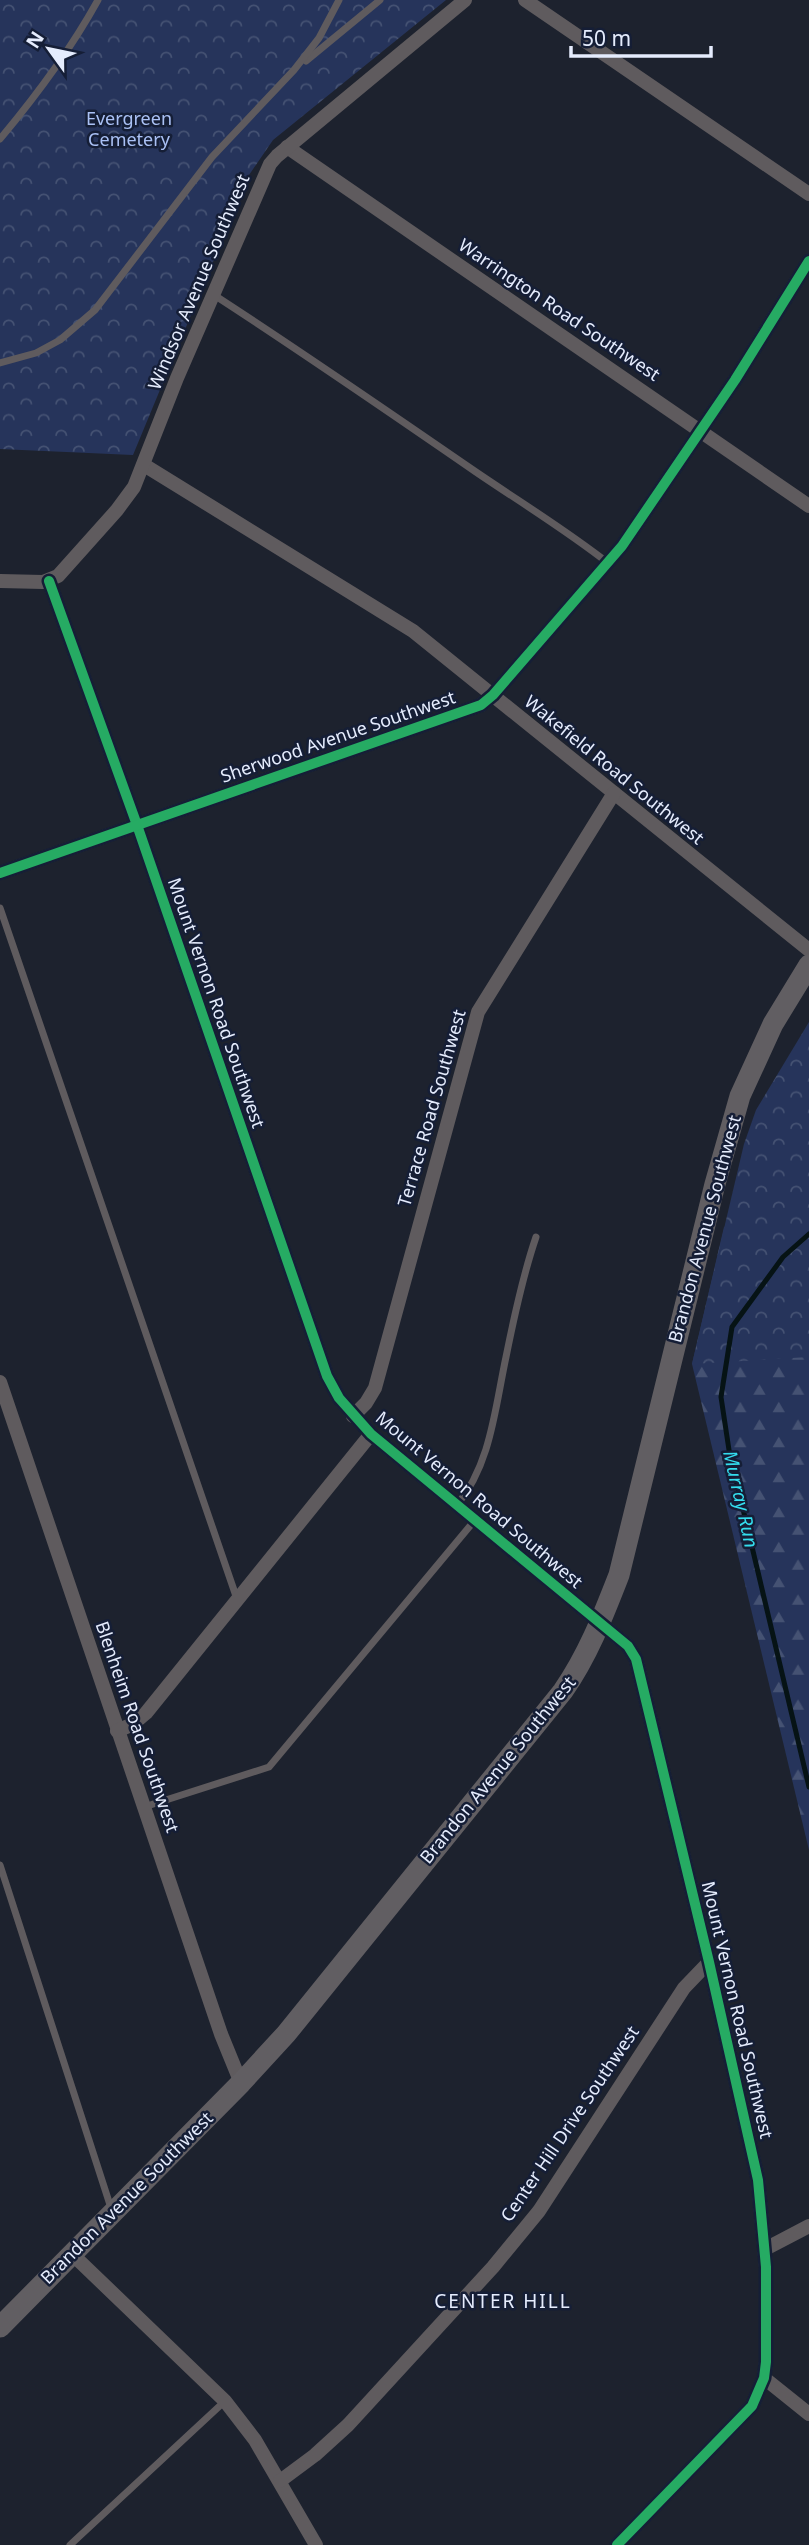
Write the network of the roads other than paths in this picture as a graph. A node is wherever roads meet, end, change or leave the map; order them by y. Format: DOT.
graph roads {
  1 [pos="99,0"];
  2 [pos="339,0"];
  3 [pos="380,0"];
  4 [pos="464,0"];
  5 [pos="525,0"];
  6 [pos="294,70"];
  7 [pos="0,139"];
  8 [pos="286,147"];
  9 [pos="809,194"];
  10 [pos="809,261"];
  11 [pos="214,295"];
  12 [pos="0,363"];
  13 [pos="701,431"];
  14 [pos="144,465"];
  15 [pos="809,506"];
  16 [pos="609,563"];
  17 [pos="49,580"];
  18 [pos="0,581"];
  19 [pos="493,695"];
  20 [pos="614,793"];
  21 [pos="137,825"];
  22 [pos="0,873"];
  23 [pos="0,908"];
  24 [pos="809,950"];
  25 [pos="809,965"];
  26 [pos="536,1237"];
  27 [pos="0,1382"];
  28 [pos="353,1416"];
  29 [pos="371,1434"];
  30 [pos="457,1505"];
  31 [pos="475,1520"];
  32 [pos="237,1600"];
  33 [pos="601,1623"];
  34 [pos="117,1731"];
  35 [pos="143,1807"];
  36 [pos="0,1865"];
  37 [pos="709,1962"];
  38 [pos="241,2083"];
  39 [pos="113,2212"];
  40 [pos="809,2227"];
  41 [pos="765,2249"];
  42 [pos="72,2254"];
  43 [pos="0,2327"];
  44 [pos="764,2378"];
  45 [pos="226,2401"];
  46 [pos="809,2414"];
  47 [pos="280,2481"];
  48 [pos="70,2545"];
  49 [pos="316,2545"];
  50 [pos="617,2545"];
  1 -- 7 [label="lane"];
  2 -- 6 [label="lane"];
  3 -- 6 [label="lane"];
  4 -- 8 [label="street, Windsor Avenue Southwest"];
  5 -- 9 [label="street"];
  6 -- 12 [label="lane"];
  8 -- 11 [label="street, Windsor Avenue Southwest"];
  8 -- 13 [label="street, Warrington Road Southwest"];
  10 -- 13 [label="street, Sherwood Avenue Southwest"];
  11 -- 14 [label="street, Windsor Avenue Southwest"];
  11 -- 16 [label="lane"];
  13 -- 15 [label="street, Warrington Road Southwest"];
  13 -- 16 [label="street, Sherwood Avenue Southwest"];
  14 -- 17 [label="street, Windsor Avenue Southwest"];
  14 -- 19 [label="street, Wakefield Road Southwest"];
  16 -- 19 [label="street, Sherwood Avenue Southwest"];
  17 -- 18 [label="street"];
  17 -- 21 [label="street, Mount Vernon Road Southwest"];
  19 -- 20 [label="street, Wakefield Road Southwest"];
  19 -- 21 [label="street, Sherwood Avenue Southwest"];
  20 -- 24 [label="street, Wakefield Road Southwest"];
  20 -- 28 [label="street, Terrace Road Southwest"];
  21 -- 22 [label="street, Sherwood Avenue Southwest"];
  21 -- 28 [label="street, Mount Vernon Road Southwest"];
  23 -- 32 [label="lane"];
  25 -- 33 [label="main road, Brandon Avenue Southwest"];
  26 -- 30 [label="lane"];
  27 -- 34 [label="street, Blenheim Road Southwest"];
  28 -- 29 [label="street, Mount Vernon Road Southwest"];
  29 -- 30 [label="street, Mount Vernon Road Southwest"];
  29 -- 32 [label="street"];
  30 -- 31 [label="street, Mount Vernon Road Southwest"];
  31 -- 33 [label="street, Mount Vernon Road Southwest"];
  31 -- 35 [label="lane"];
  32 -- 34 [label="street"];
  33 -- 37 [label="street, Mount Vernon Road Southwest"];
  33 -- 38 [label="main road, Brandon Avenue Southwest"];
  34 -- 35 [label="street, Blenheim Road Southwest"];
  35 -- 38 [label="street, Blenheim Road Southwest"];
  36 -- 39 [label="lane"];
  37 -- 41 [label="street, Mount Vernon Road Southwest"];
  37 -- 47 [label="street, Center Hill Drive Southwest"];
  38 -- 39 [label="main road, Brandon Avenue Southwest"];
  39 -- 42 [label="main road, Brandon Avenue Southwest"];
  40 -- 41 [label="street"];
  41 -- 44 [label="street, Mount Vernon Road Southwest"];
  42 -- 43 [label="main road, Brandon Avenue Southwest"];
  42 -- 45 [label="street"];
  44 -- 46 [label="street"];
  44 -- 50 [label="street"];
  45 -- 47 [label="street"];
  45 -- 48 [label="lane"];
  47 -- 49 [label="street"];
}
